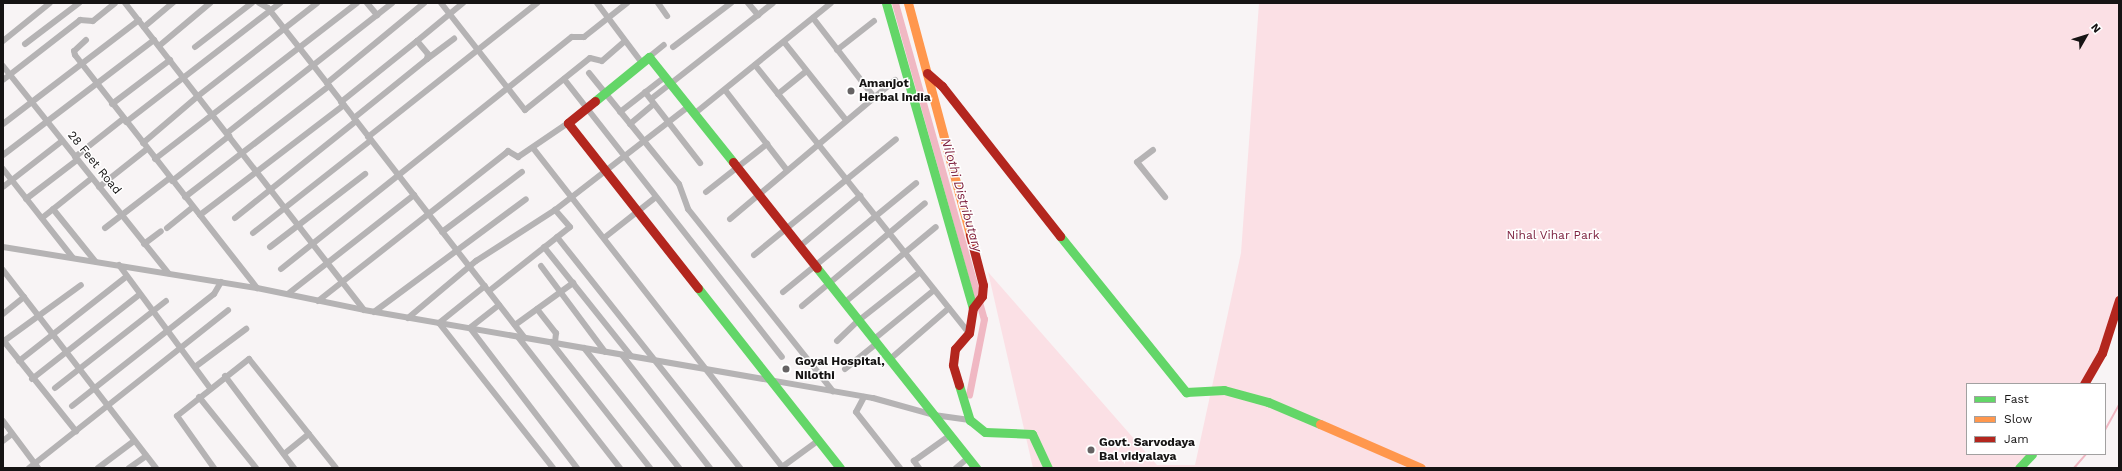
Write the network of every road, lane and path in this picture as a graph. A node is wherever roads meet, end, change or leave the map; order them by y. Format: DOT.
graph roads {
  1 [pos="50,3"];
  2 [pos="79,3"];
  3 [pos="115,3"];
  4 [pos="173,3"];
  5 [pos="210,3"];
  6 [pos="252,3"];
  7 [pos="259,3"];
  8 [pos="280,3"];
  9 [pos="317,3"];
  10 [pos="356,3"];
  11 [pos="367,3"];
  12 [pos="392,3"];
  13 [pos="424,3"];
  14 [pos="441,3"];
  15 [pos="463,3"];
  16 [pos="537,3"];
  17 [pos="597,3"];
  18 [pos="627,3"];
  19 [pos="658,3"];
  20 [pos="730,3"];
  21 [pos="748,3"];
  22 [pos="773,3"];
  23 [pos="831,3"];
  24 [pos="886,3"];
  25 [pos="908,3"];
  26 [pos="127,4"];
  27 [pos="270,11"];
  28 [pos="449,14"];
  29 [pos="377,15"];
  30 [pos="758,15"];
  31 [pos="667,16"];
  32 [pos="608,18"];
  33 [pos="813,18"];
  34 [pos="139,20"];
  35 [pos="874,21"];
  36 [pos="144,27"];
  37 [pos="284,29"];
  38 [pos="454,39"];
  39 [pos="86,40"];
  40 [pos="3,41"];
  41 [pos="416,41"];
  42 [pos="625,41"];
  43 [pos="784,42"];
  44 [pos="156,43"];
  45 [pos="25,44"];
  46 [pos="664,45"];
  47 [pos="195,47"];
  48 [pos="673,47"];
  49 [pos="299,48"];
  50 [pos="837,50"];
  51 [pos="479,51"];
  52 [pos="427,59"];
  53 [pos="170,60"];
  54 [pos="645,60"];
  55 [pos="83,65"];
  56 [pos="313,65"];
  57 [pos="755,65"];
  58 [pos="3,66"];
  59 [pos="806,71"];
  60 [pos="927,72"];
  61 [pos="589,73"];
  62 [pos="10,74"];
  63 [pos="184,78"];
  64 [pos="564,79"];
  65 [pos="3,80"];
  66 [pos="667,80"];
  67 [pos="895,80"];
  68 [pos="328,84"];
  69 [pos="98,85"];
  70 [pos="507,87"];
  71 [pos="725,90"];
  72 [pos="645,92"];
  73 [pos="605,93"];
  74 [pos="778,94"];
  75 [pos="198,96"];
  76 [pos="874,97"];
  77 [pos="31,102"];
  78 [pos="652,102"];
  79 [pos="112,104"];
  80 [pos="343,104"];
  81 [pos="587,108"];
  82 [pos="691,111"];
  83 [pos="620,112"];
  84 [pos="212,115"];
  85 [pos="125,120"];
  86 [pos="355,120"];
  87 [pos="846,120"];
  88 [pos="47,122"];
  89 [pos="668,122"];
  90 [pos="568,123"];
  91 [pos="3,124"];
  92 [pos="630,124"];
  93 [pos="228,135"];
  94 [pos="369,138"];
  95 [pos="896,139"];
  96 [pos="62,141"];
  97 [pos="644,141"];
  98 [pos="143,143"];
  99 [pos="767,144"];
  100 [pos="818,144"];
  101 [pos="533,148"];
  102 [pos="148,149"];
  103 [pos="1153,150"];
  104 [pos="241,152"];
  105 [pos="3,155"];
  106 [pos="625,157"];
  107 [pos="76,158"];
  108 [pos="155,159"];
  109 [pos="700,164"];
  110 [pos="736,168"];
  111 [pos="3,169"];
  112 [pos="786,169"];
  113 [pos="606,170"];
  114 [pos="256,171"];
  115 [pos="522,172"];
  116 [pos="365,174"];
  117 [pos="399,176"];
  118 [pos="92,178"];
  119 [pos="171,179"];
  120 [pos="846,179"];
  121 [pos="12,180"];
  122 [pos="916,183"];
  123 [pos="99,187"];
  124 [pos="3,188"];
  125 [pos="271,190"];
  126 [pos="706,192"];
  127 [pos="414,195"];
  128 [pos="757,195"];
  129 [pos="860,196"];
  130 [pos="185,197"];
  131 [pos="656,197"];
  132 [pos="1165,197"];
  133 [pos="572,198"];
  134 [pos="26,199"];
  135 [pos="526,199"];
  136 [pos="925,203"];
  137 [pos="193,207"];
  138 [pos="53,209"];
  139 [pos="286,209"];
  140 [pos="556,210"];
  141 [pos="638,211"];
  142 [pos="428,214"];
  143 [pos="121,215"];
  144 [pos="200,215"];
  145 [pos="875,215"];
  146 [pos="42,218"];
  147 [pos="235,218"];
  148 [pos="730,219"];
  149 [pos="299,226"];
  150 [pos="105,228"];
  151 [pos="167,228"];
  152 [pos="936,228"];
  153 [pos="785,229"];
  154 [pos="161,231"];
  155 [pos="442,232"];
  156 [pos="254,233"];
  157 [pos="890,234"];
  158 [pos="557,237"];
  159 [pos="604,238"];
  160 [pos="144,244"];
  161 [pos="314,245"];
  162 [pos="3,247"];
  163 [pos="270,247"];
  164 [pos="544,247"];
  165 [pos="799,247"];
  166 [pos="457,250"];
  167 [pos="906,253"];
  168 [pos="754,255"];
  169 [pos="73,258"];
  170 [pos="95,262"];
  171 [pos="328,263"];
  172 [pos="119,265"];
  173 [pos="541,266"];
  174 [pos="814,266"];
  175 [pos="470,268"];
  176 [pos="280,269"];
  177 [pos="3,270"];
  178 [pos="920,272"];
  179 [pos="168,273"];
  180 [pos="127,276"];
  181 [pos="342,281"];
  182 [pos="221,282"];
  183 [pos="573,283"];
  184 [pos="81,284"];
  185 [pos="829,284"];
  186 [pos="257,288"];
  187 [pos="487,289"];
  188 [pos="934,290"];
  189 [pos="561,292"];
  190 [pos="782,292"];
  191 [pos="289,293"];
  192 [pos="140,294"];
  193 [pos="24,298"];
  194 [pos="2119,300"];
  195 [pos="318,301"];
  196 [pos="166,302"];
  197 [pos="977,303"];
  198 [pos="844,304"];
  199 [pos="499,305"];
  200 [pos="802,306"];
  201 [pos="949,308"];
  202 [pos="537,309"];
  203 [pos="228,310"];
  204 [pos="364,310"];
  205 [pos="153,312"];
  206 [pos="374,312"];
  207 [pos="3,314"];
  208 [pos="38,316"];
  209 [pos="408,318"];
  210 [pos="858,321"];
  211 [pos="439,323"];
  212 [pos="515,325"];
  213 [pos="470,328"];
  214 [pos="246,329"];
  215 [pos="167,330"];
  216 [pos="969,333"];
  217 [pos="52,335"];
  218 [pos="518,336"];
  219 [pos="525,338"];
  220 [pos="837,340"];
  221 [pos="4,341"];
  222 [pos="875,342"];
  223 [pos="553,343"];
  224 [pos="180,348"];
  225 [pos="584,348"];
  226 [pos="605,352"];
  227 [pos="66,354"];
  228 [pos="622,355"];
  229 [pos="631,356"];
  230 [pos="782,357"];
  231 [pos="655,360"];
  232 [pos="889,360"];
  233 [pos="19,361"];
  234 [pos="195,367"];
  235 [pos="706,369"];
  236 [pos="845,369"];
  237 [pos="79,370"];
  238 [pos="225,376"];
  239 [pos="32,379"];
  240 [pos="772,381"];
  241 [pos="2085,383"];
  242 [pos="55,388"];
  243 [pos="94,388"];
  244 [pos="210,388"];
  245 [pos="833,391"];
  246 [pos="199,397"];
  247 [pos="864,397"];
  248 [pos="72,406"];
  249 [pos="108,407"];
  250 [pos="934,415"];
  251 [pos="970,420"];
  252 [pos="4,423"];
  253 [pos="76,431"];
  254 [pos="12,434"];
  255 [pos="309,434"];
  256 [pos="949,436"];
  257 [pos="819,440"];
  258 [pos="3,441"];
  259 [pos="134,441"];
  260 [pos="284,454"];
  261 [pos="2031,455"];
  262 [pos="146,456"];
  263 [pos="968,458"];
  264 [pos="37,466"];
  265 [pos="29,468"];
  266 [pos="98,468"];
  267 [pos="129,468"];
  268 [pos="156,468"];
  269 [pos="214,468"];
  270 [pos="256,468"];
  271 [pos="294,468"];
  272 [pos="336,468"];
  273 [pos="553,468"];
  274 [pos="577,468"];
  275 [pos="620,468"];
  276 [pos="650,468"];
  277 [pos="679,468"];
  278 [pos="710,468"];
  279 [pos="740,468"];
  280 [pos="782,468"];
  281 [pos="840,468"];
  282 [pos="900,468"];
  283 [pos="919,468"];
  284 [pos="956,468"];
  285 [pos="976,468"];
  286 [pos="1048,468"];
  287 [pos="1421,468"];
  288 [pos="2019,468"];
  1 -- 40 [label="street"];
  2 -- 45 [label="street"];
  3 -- 62 [label="street"];
  4 -- 36 [label="street"];
  5 -- 44 [label="street"];
  6 -- 47 [label="street"];
  7 -- 27 [label="street"];
  8 -- 27 [label="street"];
  9 -- 37 [label="street"];
  10 -- 49 [label="street"];
  11 -- 29 [label="street"];
  12 -- 29 [label="street"];
  13 -- 68 [label="street"];
  14 -- 28 [label="street"];
  15 -- 28 [label="street"];
  16 -- 51 [label="street"];
  17 -- 32 [label="street"];
  18 -- 32 [label="street"];
  19 -- 31 [label="street"];
  20 -- 48 [label="street"];
  21 -- 30 [label="street"];
  22 -- 30 [label="street"];
  23 -- 33 [label="street"];
  24 -- 197 [label="street"];
  25 -- 60 [label="street"];
  26 -- 34 [label="street"];
  27 -- 37 [label="street"];
  27 -- 63 [label="street"];
  28 -- 41 [label="street"];
  28 -- 51 [label="street"];
  29 -- 56 [label="street"];
  30 -- 66 [label="street"];
  32 -- 42 [label="street"];
  32 -- 70 [label="street"];
  33 -- 43 [label="street"];
  33 -- 50 [label="street"];
  34 -- 36 [label="street"];
  34 -- 55 [label="street"];
  35 -- 50 [label="street"];
  36 -- 44 [label="street"];
  37 -- 49 [label="street"];
  37 -- 75 [label="street"];
  38 -- 52 [label="street"];
  39 -- 55 [label="street"];
  41 -- 52 [label="street"];
  41 -- 80 [label="street"];
  42 -- 54 [label="street"];
  42 -- 64 [label="street"];
  43 -- 57 [label="street"];
  43 -- 59 [label="street"];
  44 -- 53 [label="street"];
  44 -- 69 [label="street"];
  46 -- 54 [label="street"];
  49 -- 56 [label="street"];
  49 -- 84 [label="street"];
  50 -- 76 [label="street"];
  51 -- 70 [label="street"];
  51 -- 94 [label="street"];
  52 -- 86 [label="street"];
  53 -- 63 [label="street"];
  53 -- 79 [label="street"];
  54 -- 66 [label="street"];
  54 -- 73 [label="street"];
  55 -- 69 [label="street"];
  55 -- 77 [label="street"];
  56 -- 68 [label="street"];
  56 -- 93 [label="street"];
  57 -- 71 [label="street"];
  57 -- 74 [label="street"];
  58 -- 62 [label="street, 28 Feet Road"];
  59 -- 74 [label="street"];
  59 -- 87 [label="street"];
  60 -- 197 [label="street"];
  60 -- 287 [label="street"];
  61 -- 73 [label="street"];
  62 -- 65 [label="street"];
  62 -- 77 [label="street, 28 Feet Road"];
  63 -- 75 [label="street"];
  63 -- 85 [label="street"];
  64 -- 70 [label="street"];
  64 -- 81 [label="street"];
  66 -- 72 [label="street"];
  66 -- 78 [label="street"];
  66 -- 82 [label="street"];
  67 -- 76 [label="street"];
  68 -- 80 [label="street"];
  68 -- 104 [label="street"];
  69 -- 79 [label="street"];
  69 -- 88 [label="street"];
  70 -- 117 [label="street"];
  71 -- 82 [label="street"];
  71 -- 99 [label="street"];
  72 -- 78 [label="street"];
  72 -- 83 [label="street"];
  73 -- 81 [label="street"];
  73 -- 83 [label="street"];
  74 -- 100 [label="street"];
  75 -- 84 [label="street"];
  75 -- 98 [label="street"];
  76 -- 87 [label="street"];
  77 -- 88 [label="street, 28 Feet Road"];
  77 -- 91 [label="street"];
  78 -- 89 [label="street"];
  78 -- 92 [label="street"];
  79 -- 85 [label="street"];
  80 -- 86 [label="street"];
  80 -- 114 [label="street"];
  81 -- 90 [label="street"];
  81 -- 106 [label="street"];
  82 -- 89 [label="street"];
  82 -- 110 [label="street"];
  83 -- 92 [label="street"];
  84 -- 93 [label="street"];
  84 -- 108 [label="street"];
  85 -- 98 [label="street"];
  85 -- 107 [label="street"];
  86 -- 94 [label="street"];
  86 -- 125 [label="street"];
  87 -- 100 [label="street"];
  88 -- 96 [label="street, 28 Feet Road"];
  88 -- 105 [label="street"];
  89 -- 97 [label="street"];
  89 -- 109 [label="street"];
  90 -- 101 [label="street"];
  90 -- 113 [label="street"];
  92 -- 97 [label="street"];
  93 -- 104 [label="street"];
  93 -- 119 [label="street"];
  94 -- 117 [label="street"];
  94 -- 139 [label="street"];
  95 -- 120 [label="street"];
  96 -- 107 [label="street, 28 Feet Road"];
  96 -- 121 [label="street"];
  97 -- 106 [label="street"];
  97 -- 245 [label="street"];
  98 -- 102 [label="street"];
  99 -- 110 [label="street"];
  99 -- 112 [label="street"];
  100 -- 112 [label="street"];
  100 -- 120 [label="street"];
  101 -- 133 [label="street"];
  101 -- 142 [label="street"];
  102 -- 108 [label="street"];
  102 -- 123 [label="street"];
  103 -- 132 [label="street"];
  104 -- 114 [label="street"];
  104 -- 130 [label="street"];
  106 -- 113 [label="street"];
  106 -- 131 [label="street"];
  107 -- 118 [label="street, 28 Feet Road"];
  107 -- 134 [label="street"];
  108 -- 119 [label="street"];
  110 -- 126 [label="street"];
  110 -- 128 [label="street"];
  111 -- 121 [label="street"];
  112 -- 128 [label="street"];
  113 -- 133 [label="street"];
  113 -- 141 [label="street"];
  114 -- 125 [label="street"];
  114 -- 144 [label="street"];
  115 -- 155 [label="street"];
  116 -- 149 [label="street"];
  117 -- 127 [label="street"];
  117 -- 161 [label="street"];
  118 -- 123 [label="street, 28 Feet Road"];
  118 -- 138 [label="street"];
  119 -- 130 [label="street"];
  119 -- 143 [label="street"];
  120 -- 129 [label="street"];
  120 -- 153 [label="street"];
  121 -- 124 [label="street"];
  121 -- 134 [label="street"];
  122 -- 145 [label="street"];
  123 -- 143 [label="street, 28 Feet Road"];
  125 -- 139 [label="street"];
  125 -- 147 [label="street"];
  127 -- 142 [label="street"];
  127 -- 171 [label="street"];
  128 -- 148 [label="street"];
  128 -- 153 [label="street"];
  129 -- 145 [label="street"];
  129 -- 165 [label="street"];
  130 -- 137 [label="street"];
  131 -- 141 [label="street"];
  131 -- 230 [label="street"];
  133 -- 140 [label="street"];
  133 -- 159 [label="street"];
  134 -- 146 [label="street"];
  135 -- 166 [label="street"];
  136 -- 157 [label="street"];
  137 -- 144 [label="street"];
  137 -- 151 [label="street"];
  138 -- 146 [label="street"];
  138 -- 170 [label="street"];
  139 -- 149 [label="street"];
  139 -- 156 [label="street"];
  140 -- 158 [label="street"];
  140 -- 175 [label="street"];
  141 -- 159 [label="street"];
  141 -- 240 [label="street"];
  142 -- 155 [label="street"];
  142 -- 181 [label="street"];
  143 -- 150 [label="street"];
  143 -- 160 [label="street, 28 Feet Road"];
  144 -- 186 [label="street"];
  145 -- 157 [label="street"];
  145 -- 174 [label="street"];
  146 -- 169 [label="street"];
  149 -- 161 [label="street"];
  149 -- 163 [label="street"];
  152 -- 167 [label="street"];
  153 -- 165 [label="street"];
  153 -- 168 [label="street"];
  154 -- 160 [label="street"];
  155 -- 166 [label="street"];
  157 -- 167 [label="street"];
  157 -- 185 [label="street"];
  158 -- 164 [label="street"];
  158 -- 231 [label="street"];
  159 -- 235 [label="street"];
  160 -- 179 [label="street, 28 Feet Road"];
  161 -- 171 [label="street"];
  161 -- 176 [label="street"];
  162 -- 169 [label="street"];
  164 -- 183 [label="street"];
  164 -- 187 [label="street"];
  165 -- 174 [label="street"];
  166 -- 175 [label="street"];
  166 -- 206 [label="street"];
  167 -- 178 [label="street"];
  167 -- 198 [label="street"];
  169 -- 170 [label="street"];
  170 -- 172 [label="street"];
  171 -- 181 [label="street"];
  171 -- 191 [label="street"];
  172 -- 179 [label="street"];
  172 -- 180 [label="street"];
  173 -- 189 [label="street"];
  174 -- 185 [label="street"];
  174 -- 190 [label="street"];
  175 -- 187 [label="street"];
  175 -- 209 [label="street"];
  177 -- 193 [label="street"];
  178 -- 188 [label="street"];
  178 -- 210 [label="street"];
  179 -- 182 [label="street"];
  180 -- 192 [label="street"];
  180 -- 217 [label="street"];
  181 -- 195 [label="street"];
  181 -- 204 [label="street"];
  182 -- 186 [label="street"];
  182 -- 215 [label="street"];
  183 -- 189 [label="street"];
  183 -- 229 [label="street"];
  184 -- 208 [label="street"];
  185 -- 198 [label="street"];
  185 -- 200 [label="street"];
  186 -- 191 [label="street"];
  187 -- 199 [label="street"];
  187 -- 211 [label="street"];
  188 -- 201 [label="street"];
  188 -- 222 [label="street"];
  189 -- 202 [label="street"];
  189 -- 226 [label="street"];
  191 -- 195 [label="street"];
  192 -- 205 [label="street"];
  192 -- 227 [label="street"];
  193 -- 207 [label="street"];
  193 -- 208 [label="street"];
  194 -- 241 [label="street"];
  195 -- 204 [label="street"];
  196 -- 205 [label="street"];
  197 -- 216 [label="street"];
  198 -- 210 [label="street"];
  199 -- 212 [label="street"];
  199 -- 213 [label="street"];
  201 -- 216 [label="street"];
  201 -- 232 [label="street"];
  202 -- 212 [label="street"];
  202 -- 223 [label="street"];
  203 -- 224 [label="street"];
  204 -- 206 [label="street"];
  205 -- 215 [label="street"];
  205 -- 237 [label="street"];
  206 -- 209 [label="street"];
  208 -- 217 [label="street"];
  208 -- 221 [label="street"];
  209 -- 211 [label="street"];
  210 -- 220 [label="street"];
  210 -- 222 [label="street"];
  211 -- 213 [label="street"];
  211 -- 273 [label="street"];
  212 -- 219 [label="street"];
  213 -- 218 [label="street"];
  213 -- 274 [label="street"];
  214 -- 234 [label="street"];
  215 -- 224 [label="street"];
  215 -- 243 [label="street"];
  216 -- 251 [label="street"];
  217 -- 227 [label="street"];
  217 -- 233 [label="street"];
  218 -- 219 [label="street"];
  218 -- 275 [label="street"];
  219 -- 223 [label="street"];
  221 -- 233 [label="street"];
  222 -- 232 [label="street"];
  222 -- 236 [label="street"];
  223 -- 225 [label="street"];
  223 -- 276 [label="street"];
  224 -- 234 [label="street"];
  224 -- 249 [label="street"];
  225 -- 226 [label="street"];
  225 -- 277 [label="street"];
  226 -- 228 [label="street"];
  227 -- 237 [label="street"];
  227 -- 239 [label="street"];
  228 -- 229 [label="street"];
  228 -- 278 [label="street"];
  229 -- 231 [label="street"];
  231 -- 235 [label="street"];
  231 -- 279 [label="street"];
  232 -- 250 [label="street"];
  233 -- 239 [label="street"];
  234 -- 244 [label="street"];
  235 -- 240 [label="street"];
  235 -- 280 [label="street"];
  237 -- 242 [label="street"];
  237 -- 243 [label="street"];
  238 -- 244 [label="street"];
  238 -- 255 [label="street"];
  238 -- 260 [label="street"];
  239 -- 253 [label="street"];
  240 -- 245 [label="street"];
  240 -- 257 [label="street"];
  243 -- 248 [label="street"];
  243 -- 249 [label="street"];
  244 -- 246 [label="street"];
  245 -- 247 [label="street"];
  246 -- 269 [label="street"];
  246 -- 270 [label="street"];
  247 -- 250 [label="street"];
  247 -- 282 [label="street"];
  249 -- 253 [label="street"];
  249 -- 259 [label="street"];
  250 -- 251 [label="street"];
  250 -- 256 [label="street"];
  251 -- 286 [label="street"];
  252 -- 254 [label="street"];
  253 -- 264 [label="street"];
  254 -- 258 [label="street"];
  254 -- 264 [label="street"];
  255 -- 260 [label="street"];
  255 -- 272 [label="street"];
  256 -- 263 [label="street"];
  256 -- 283 [label="street"];
  257 -- 280 [label="street"];
  257 -- 281 [label="street"];
  259 -- 262 [label="street"];
  259 -- 266 [label="street"];
  260 -- 271 [label="street"];
  261 -- 288 [label="street"];
  262 -- 267 [label="street"];
  262 -- 268 [label="street"];
  263 -- 284 [label="street"];
  263 -- 285 [label="street"];
  264 -- 265 [label="street"];
}
